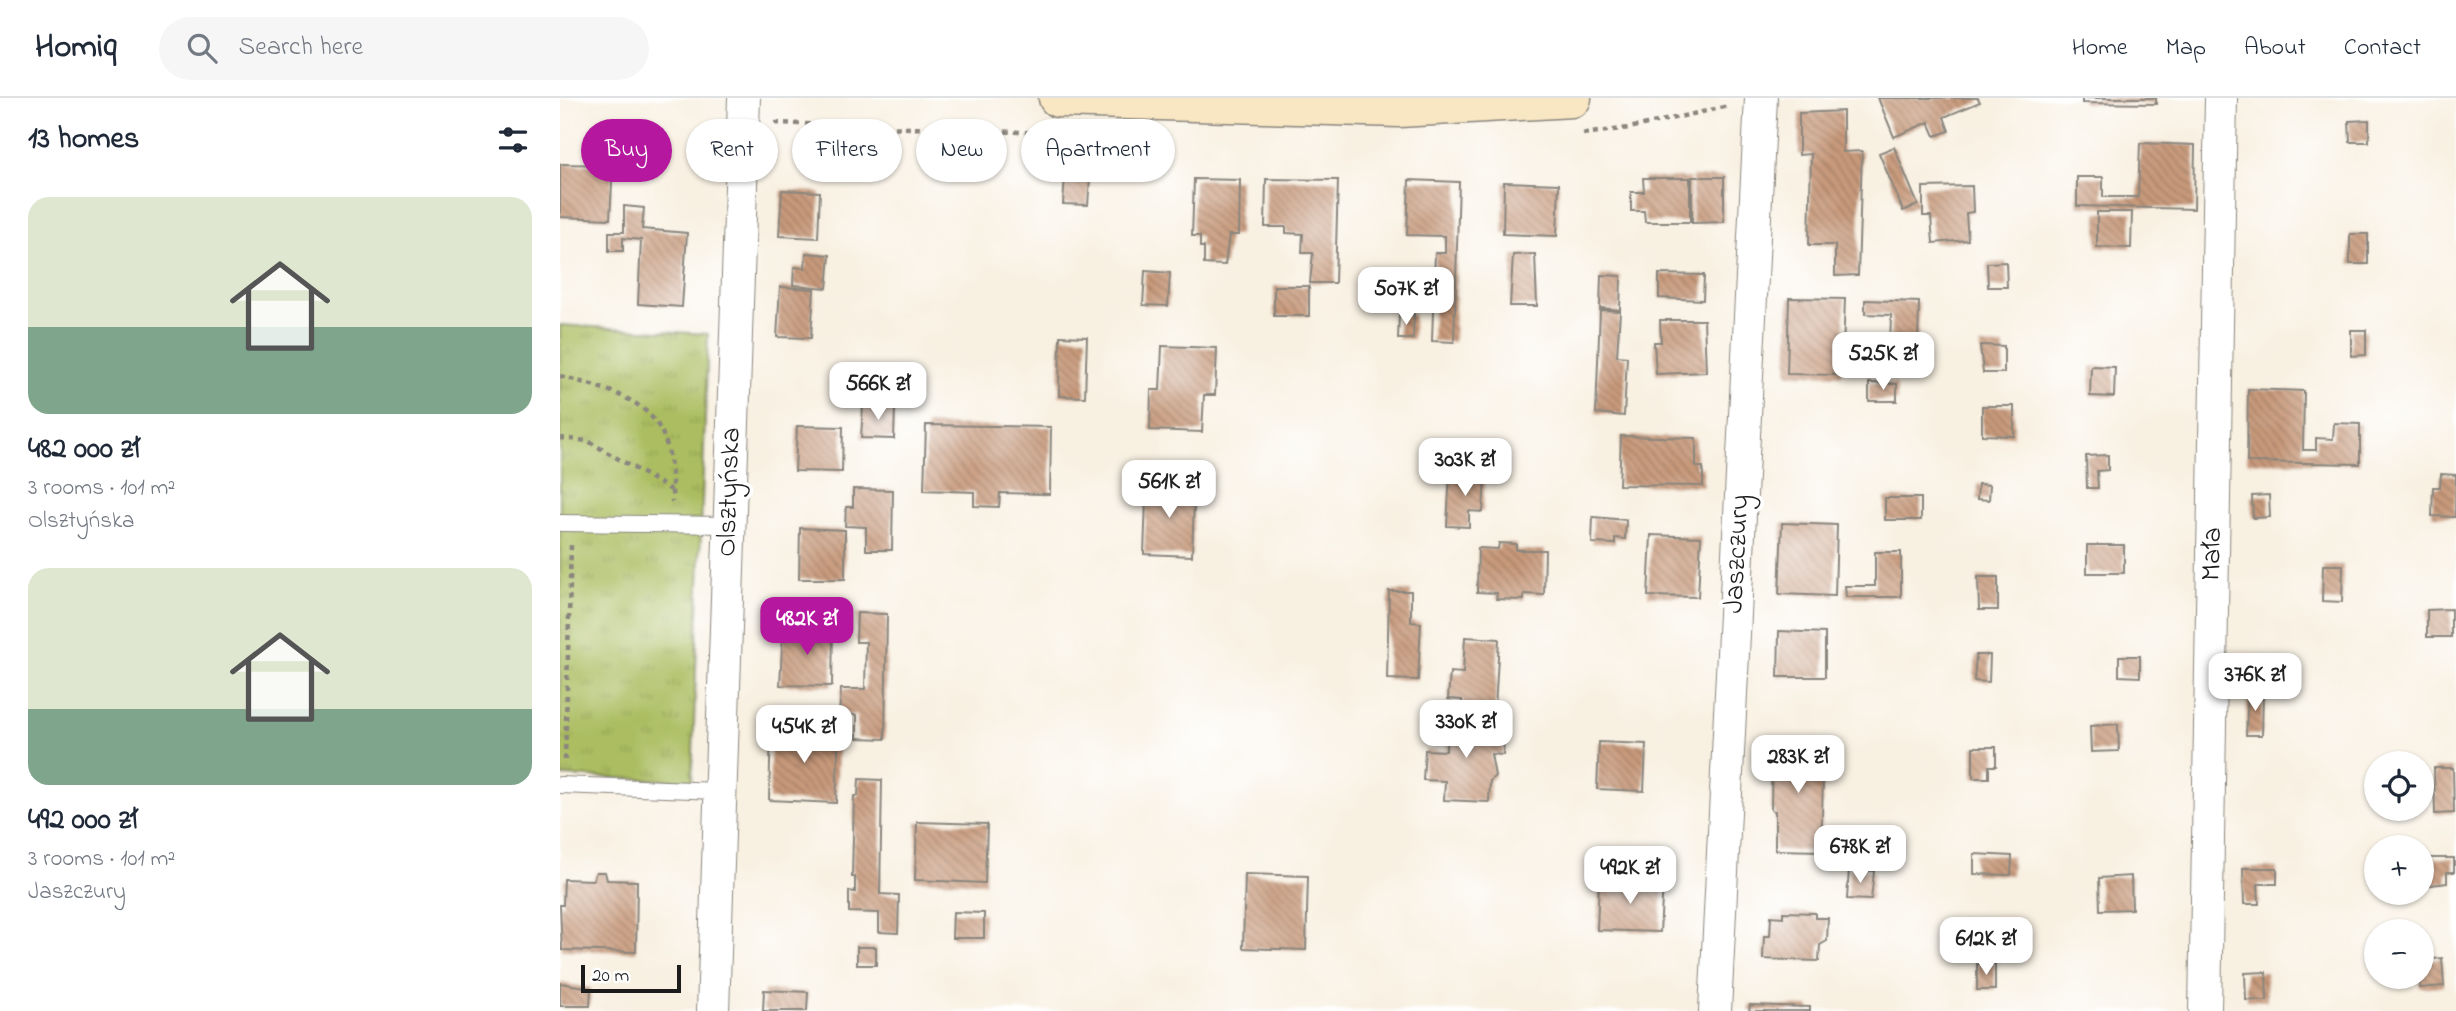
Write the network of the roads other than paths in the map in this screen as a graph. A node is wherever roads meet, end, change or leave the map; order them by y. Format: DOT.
graph roads {
  1 [pos="744,98"];
  2 [pos="1058,98"];
  3 [pos="1572,98"];
  4 [pos="1761,98"];
  5 [pos="2221,98"];
  6 [pos="566,523"];
  7 [pos="729,526"];
  8 [pos="562,785"];
  9 [pos="718,790"];
  10 [pos="713,1011"];
  11 [pos="1715,1011"];
  12 [pos="2205,1011"];
  1 -- 7 [label="street, Olsztyńska"];
  2 -- 3 [label="main road"];
  4 -- 11 [label="street, Jaszczury"];
  5 -- 12 [label="street, Mała"];
  6 -- 7 [label="lane"];
  7 -- 9 [label="street, Olsztyńska"];
  8 -- 9 [label="lane"];
  9 -- 10 [label="street, Olsztyńska"];
}
